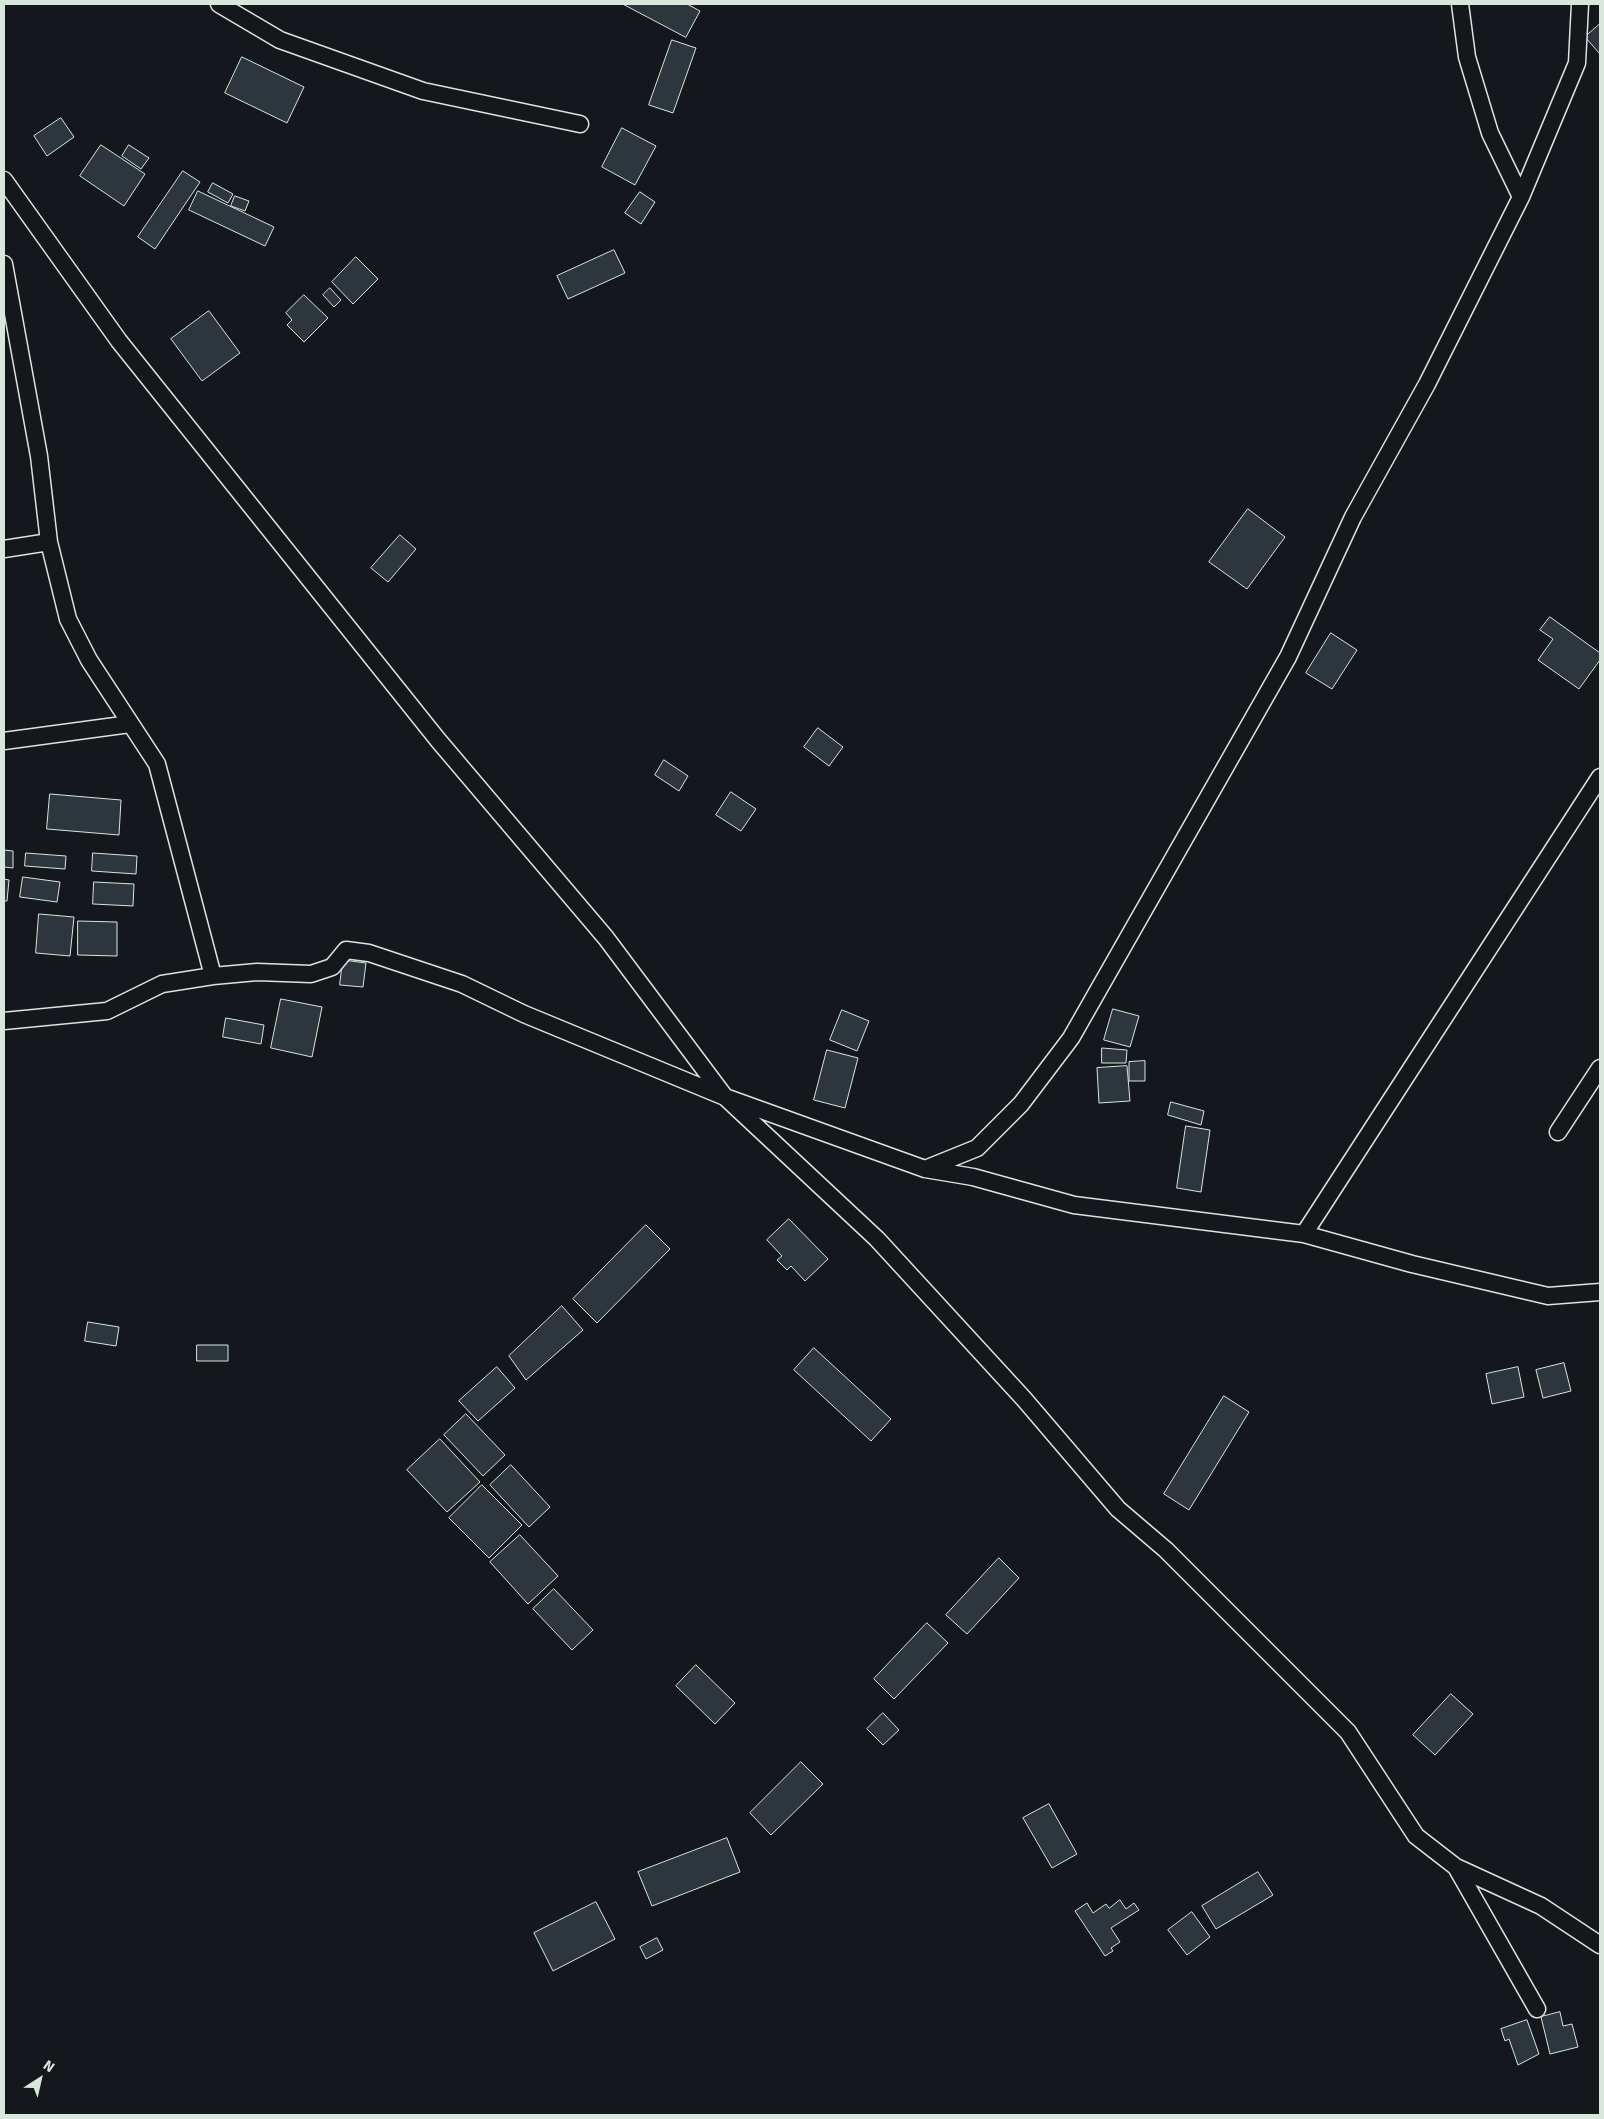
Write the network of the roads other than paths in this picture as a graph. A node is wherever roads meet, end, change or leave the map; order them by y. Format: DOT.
graph roads {
  1 [pos="219,4"];
  2 [pos="1460,4"];
  3 [pos="1580,4"];
  4 [pos="580,124"];
  5 [pos="4,180"];
  6 [pos="1521,197"];
  7 [pos="4,264"];
  8 [pos="48,542"];
  9 [pos="4,548"];
  10 [pos="130,724"];
  11 [pos="4,741"];
  12 [pos="1600,777"];
  13 [pos="213,976"];
  14 [pos="4,1021"];
  15 [pos="1600,1068"];
  16 [pos="726,1097"];
  17 [pos="1558,1132"];
  18 [pos="976,1148"];
  19 [pos="925,1169"];
  20 [pos="973,1177"];
  21 [pos="1304,1234"];
  22 [pos="1600,1292"];
  23 [pos="1456,1867"];
  24 [pos="1600,1945"];
  25 [pos="1537,2009"];
  1 -- 4 [label="street"];
  2 -- 6 [label="street"];
  3 -- 6 [label="street"];
  5 -- 16 [label="street"];
  6 -- 18 [label="street"];
  7 -- 8 [label="street"];
  8 -- 9 [label="street"];
  8 -- 10 [label="street"];
  10 -- 11 [label="street"];
  10 -- 13 [label="street"];
  12 -- 21 [label="street"];
  13 -- 14 [label="street"];
  13 -- 16 [label="street"];
  15 -- 17 [label="street"];
  16 -- 19 [label="street"];
  16 -- 23 [label="street"];
  18 -- 19 [label="street"];
  18 -- 20 [label="street"];
  19 -- 20 [label="street"];
  20 -- 21 [label="street"];
  21 -- 22 [label="street"];
  23 -- 24 [label="street"];
  23 -- 25 [label="street"];
}
